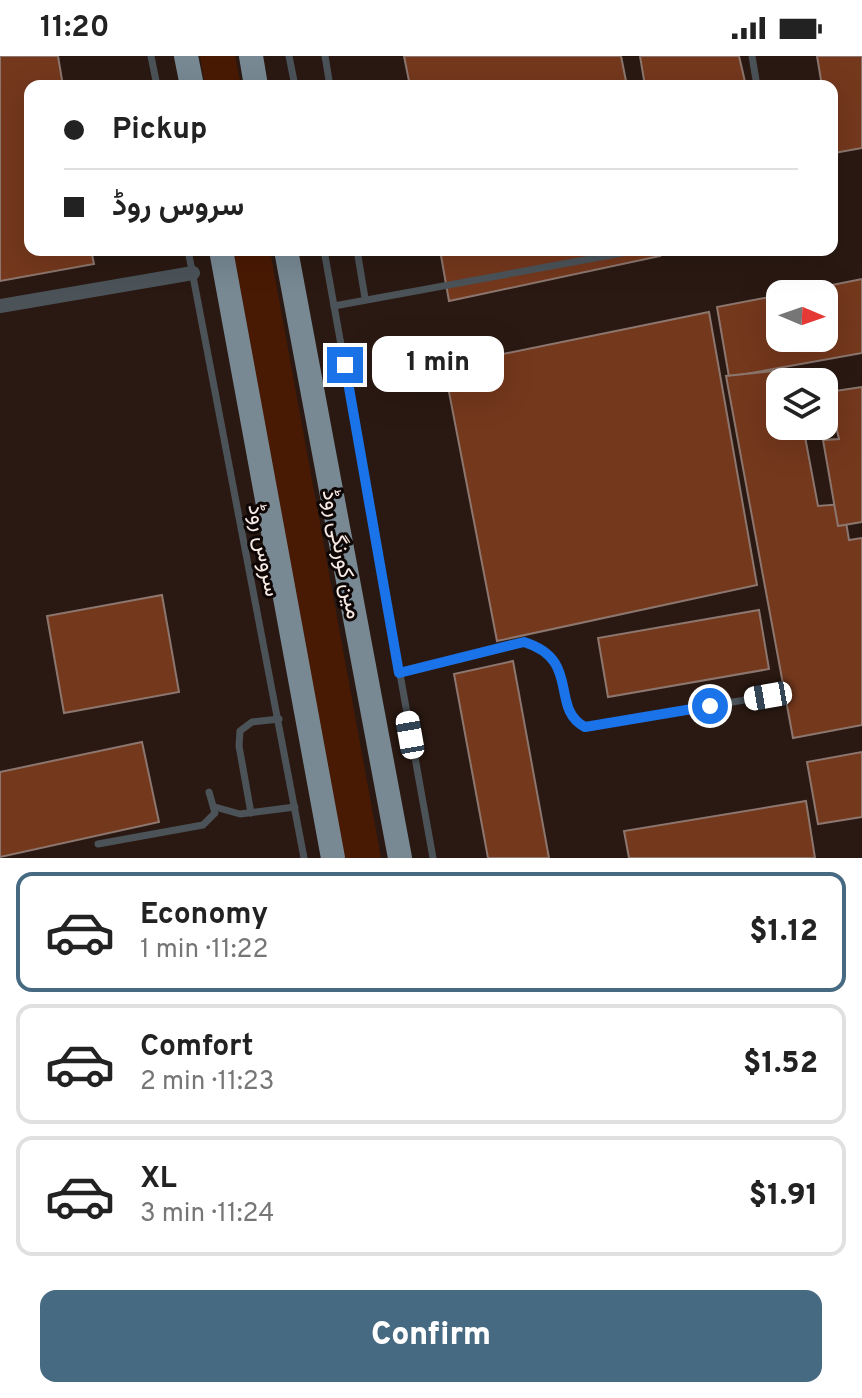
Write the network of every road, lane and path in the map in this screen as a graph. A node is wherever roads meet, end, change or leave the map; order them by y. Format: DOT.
graph roads {
  1 [pos="151,56"];
  2 [pos="186,56"];
  3 [pos="251,56"];
  4 [pos="289,56"];
  5 [pos="325,56"];
  6 [pos="752,56"];
  7 [pos="156,80"];
  8 [pos="191,80"];
  9 [pos="255,80"];
  10 [pos="294,80"];
  11 [pos="329,80"];
  12 [pos="756,80"];
  13 [pos="189,256"];
  14 [pos="222,256"];
  15 [pos="287,256"];
  16 [pos="325,256"];
  17 [pos="358,256"];
  18 [pos="605,256"];
  19 [pos="193,273"];
  20 [pos="365,298"];
  21 [pos="0,306"];
  22 [pos="334,306"];
  23 [pos="399,673"];
  24 [pos="768,696"];
  25 [pos="279,719"];
  26 [pos="209,792"];
  27 [pos="215,807"];
  28 [pos="295,807"];
  29 [pos="251,813"];
  30 [pos="98,844"];
  31 [pos="304,858"];
  32 [pos="333,858"];
  33 [pos="400,858"];
  34 [pos="433,858"];
  1 -- 7 [label="lane"];
  2 -- 8 [label="main road"];
  3 -- 9 [label="main road"];
  4 -- 10 [label="lane"];
  5 -- 11 [label="lane"];
  6 -- 12 [label="lane"];
  13 -- 19 [label="lane, سروس روڈ"];
  14 -- 32 [label="main road"];
  15 -- 33 [label="main road, مین کورنگی روڈ"];
  16 -- 22 [label="lane"];
  17 -- 20 [label="lane"];
  18 -- 20 [label="lane"];
  19 -- 21 [label="street"];
  19 -- 25 [label="lane, سروس روڈ"];
  20 -- 22 [label="lane"];
  22 -- 23 [label="lane"];
  23 -- 24 [label="lane"];
  23 -- 34 [label="lane"];
  25 -- 28 [label="lane, سروس روڈ"];
  25 -- 29 [label="lane"];
  26 -- 27 [label="lane"];
  27 -- 29 [label="lane"];
  27 -- 30 [label="lane"];
  28 -- 29 [label="lane"];
  28 -- 31 [label="lane, سروس روڈ"];
}
